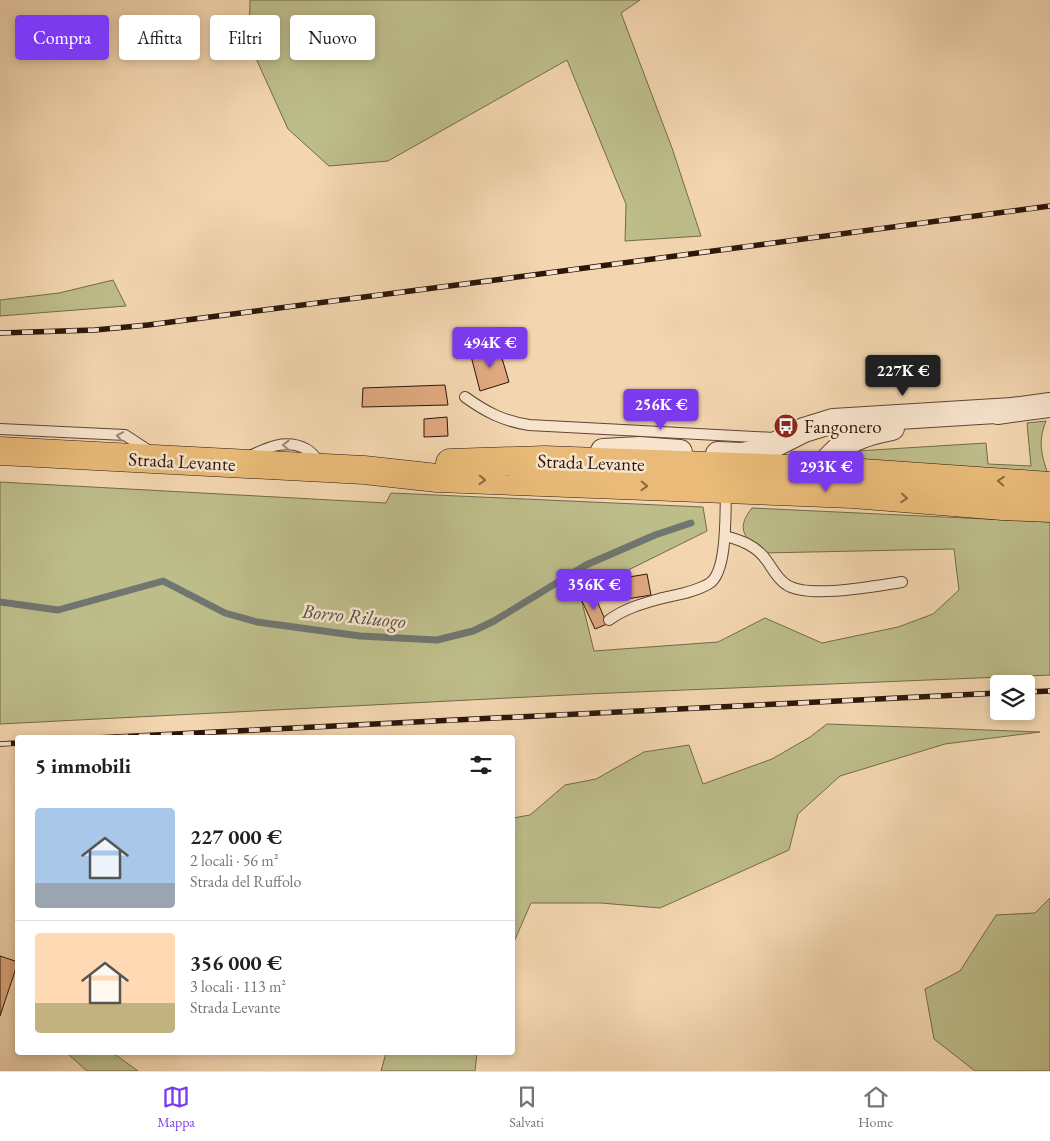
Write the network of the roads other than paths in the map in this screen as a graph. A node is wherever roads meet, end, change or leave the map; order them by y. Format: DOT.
graph roads {
  1 [pos="465,397"];
  2 [pos="1050,405"];
  3 [pos="1012,410"];
  4 [pos="0,429"];
  5 [pos="796,434"];
  6 [pos="0,451"];
  7 [pos="162,460"];
  8 [pos="545,460"];
  9 [pos="364,470"];
  10 [pos="805,477"];
  11 [pos="1050,486"];
  12 [pos="726,489"];
  13 [pos="1050,508"];
  14 [pos="725,536"];
  15 [pos="902,582"];
  16 [pos="609,620"];
  1 -- 5 [label="lane"];
  2 -- 3 [label="street"];
  3 -- 5 [label="street"];
  3 -- 10 [label="street"];
  7 -- 4 [label="lane, one-way"];
  5 -- 8 [label="street"];
  5 -- 10 [label="street"];
  6 -- 7 [label="main road, Strada Levante"];
  7 -- 9 [label="main road, Strada Levante"];
  8 -- 9 [label="main road, Strada Levante"];
  8 -- 10 [label="main road, Strada Levante"];
  9 -- 12 [label="main road, Strada Levante, one-way"];
  11 -- 10 [label="main road, one-way"];
  10 -- 12 [label="main road, Strada Levante"];
  10 -- 13 [label="main road, one-way"];
  12 -- 14 [label="lane"];
  14 -- 15 [label="lane"];
  14 -- 16 [label="lane"];
}
